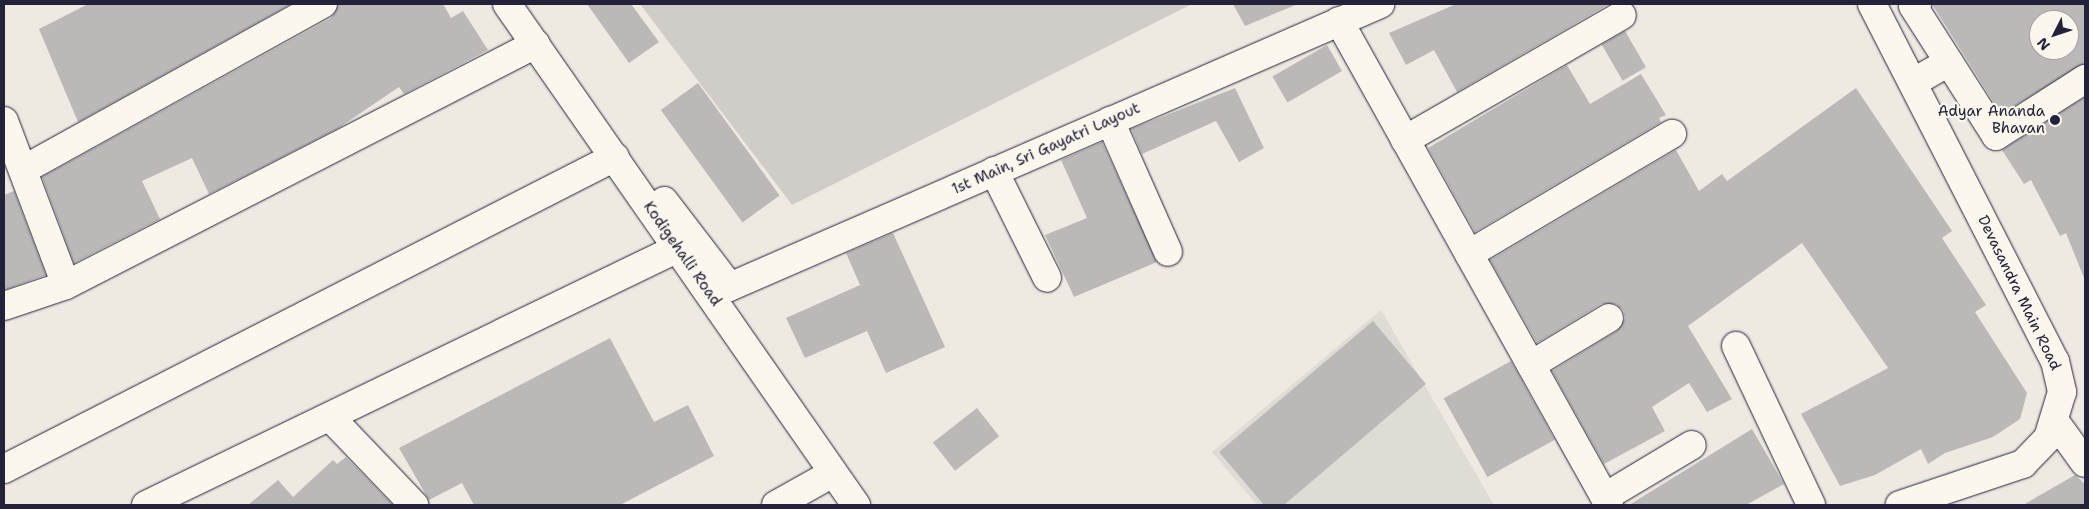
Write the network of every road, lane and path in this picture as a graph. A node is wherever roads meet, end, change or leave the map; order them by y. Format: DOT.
graph roads {
  1 [pos="323,4"];
  2 [pos="508,4"];
  3 [pos="1380,4"];
  4 [pos="1872,4"];
  5 [pos="1916,4"];
  6 [pos="1622,15"];
  7 [pos="1340,21"];
  8 [pos="536,44"];
  9 [pos="1949,62"];
  10 [pos="2085,79"];
  11 [pos="1914,82"];
  12 [pos="4,121"];
  13 [pos="1110,121"];
  14 [pos="1672,134"];
  15 [pos="1406,140"];
  16 [pos="614,157"];
  17 [pos="23,170"];
  18 [pos="994,171"];
  19 [pos="676,249"];
  20 [pos="1168,252"];
  21 [pos="1469,254"];
  22 [pos="1047,278"];
  23 [pos="66,285"];
  24 [pos="721,291"];
  25 [pos="4,306"];
  26 [pos="1609,318"];
  27 [pos="1736,346"];
  28 [pos="1531,365"];
  29 [pos="330,417"];
  30 [pos="2056,423"];
  31 [pos="1692,445"];
  32 [pos="2085,463"];
  33 [pos="4,469"];
  34 [pos="831,474"];
  35 [pos="1607,501"];
  36 [pos="1908,504"];
  37 [pos="146,505"];
  38 [pos="414,505"];
  39 [pos="776,505"];
  40 [pos="856,505"];
  41 [pos="1811,505"];
  1 -- 17 [label="street"];
  2 -- 8 [label="street, Kodigehalli Road"];
  2 -- 24 [label="street"];
  3 -- 7 [label="street, 1st Main, Sri Gayatri Layout"];
  4 -- 11 [label="street, Devasandra Main Road"];
  5 -- 9 [label="street"];
  6 -- 15 [label="street"];
  7 -- 13 [label="street, 1st Main, Sri Gayatri Layout"];
  7 -- 15 [label="street"];
  8 -- 16 [label="street, Kodigehalli Road"];
  8 -- 23 [label="street"];
  9 -- 10 [label="street"];
  9 -- 11 [label="street"];
  11 -- 30 [label="street, Devasandra Main Road"];
  12 -- 17 [label="street"];
  13 -- 18 [label="street, 1st Main, Sri Gayatri Layout"];
  13 -- 20 [label="street"];
  14 -- 21 [label="street"];
  15 -- 21 [label="street"];
  16 -- 19 [label="street, Kodigehalli Road"];
  16 -- 33 [label="street"];
  17 -- 23 [label="street"];
  18 -- 22 [label="street"];
  18 -- 24 [label="street, 1st Main, Sri Gayatri Layout"];
  19 -- 24 [label="street, Kodigehalli Road"];
  19 -- 29 [label="street"];
  21 -- 28 [label="street"];
  23 -- 25 [label="street"];
  24 -- 34 [label="street, Kodigehalli Road"];
  26 -- 28 [label="street"];
  27 -- 41 [label="street"];
  28 -- 35 [label="street"];
  29 -- 37 [label="street"];
  29 -- 38 [label="street"];
  30 -- 32 [label="street"];
  30 -- 36 [label="street, Devasandra Main Road"];
  31 -- 35 [label="street"];
  34 -- 39 [label="street"];
  34 -- 40 [label="street, Kodigehalli Road"];
}
